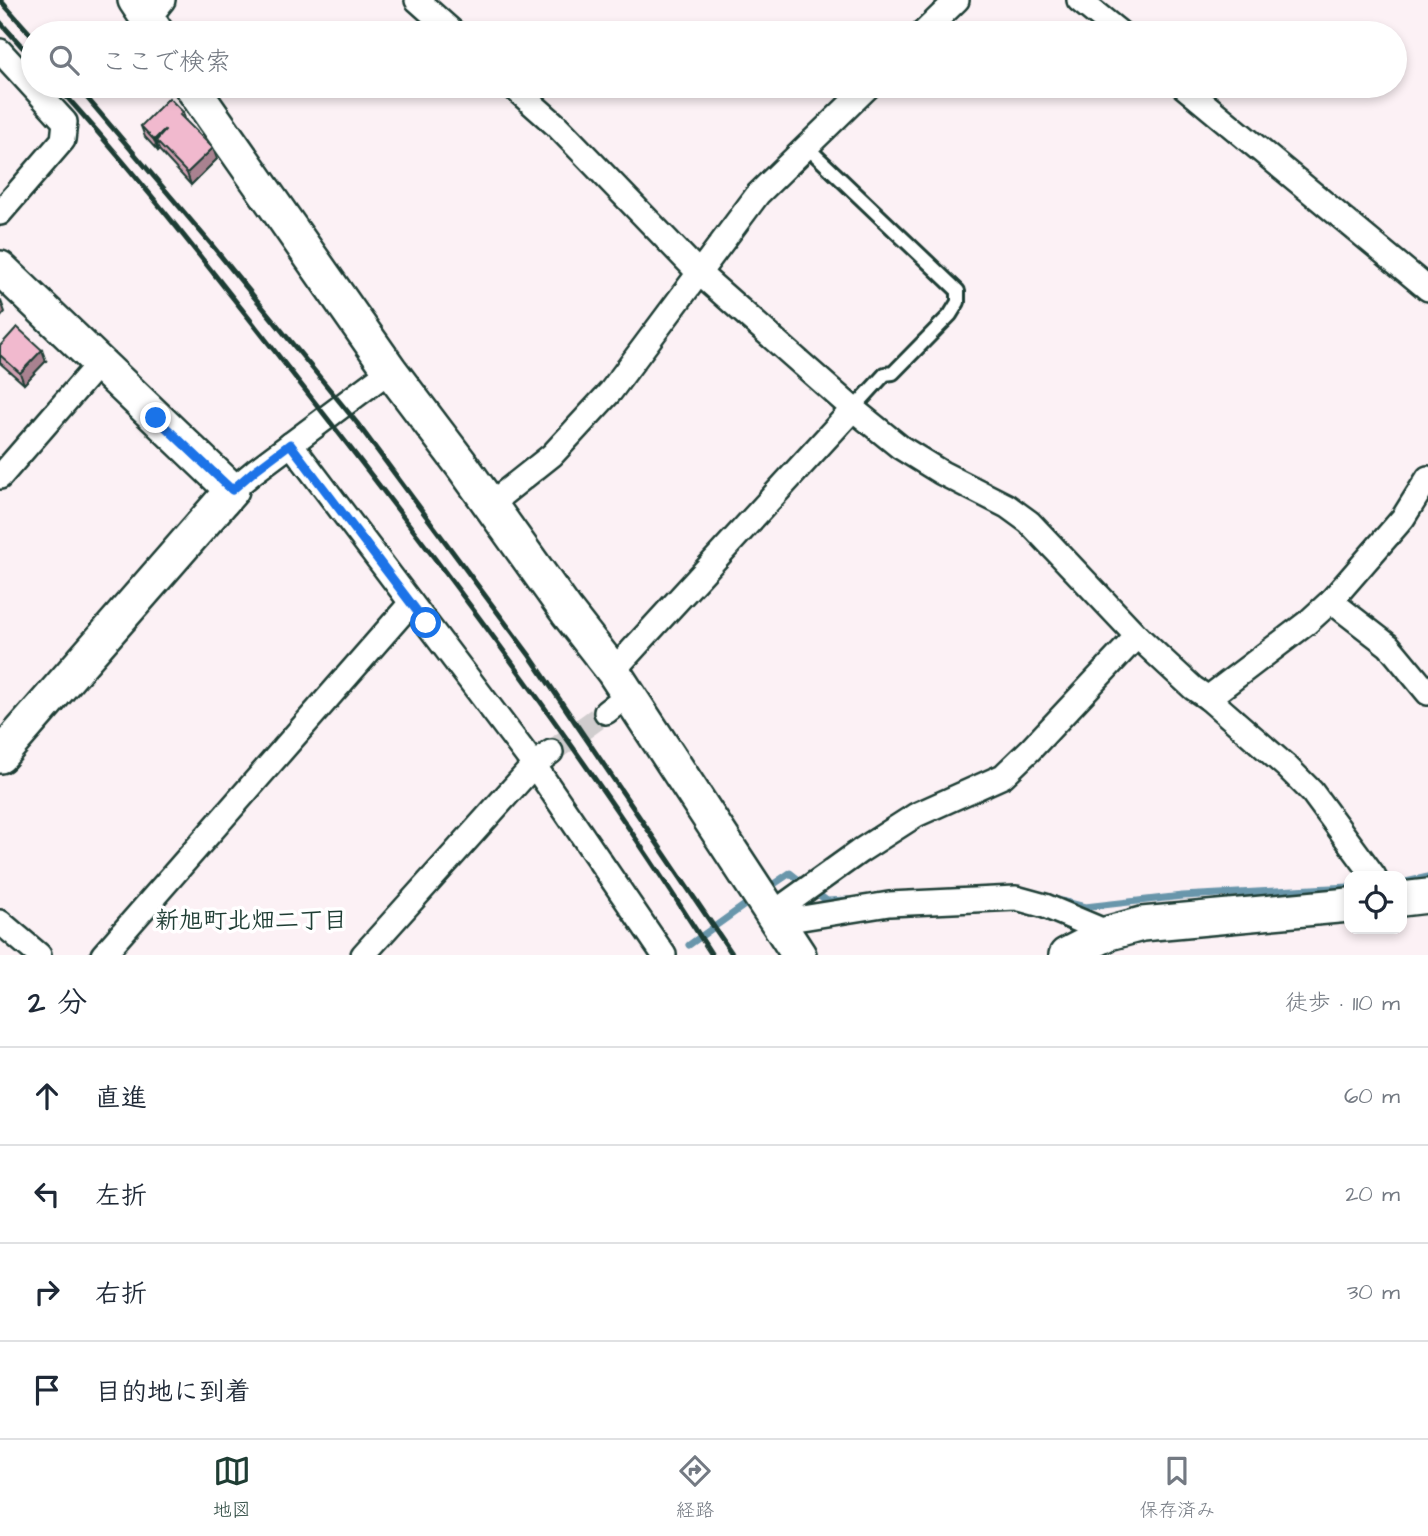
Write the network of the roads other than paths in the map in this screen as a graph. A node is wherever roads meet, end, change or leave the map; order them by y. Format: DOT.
graph roads {
  1 [pos="417,0"];
  2 [pos="957,0"];
  3 [pos="1079,0"];
  4 [pos="441,21"];
  5 [pos="935,21"];
  6 [pos="1105,21"];
  7 [pos="0,51"];
  8 [pos="21,74"];
  9 [pos="43,98"];
  10 [pos="199,98"];
  11 [pos="526,98"];
  12 [pos="857,98"];
  13 [pos="1197,98"];
  14 [pos="807,147"];
  15 [pos="0,214"];
  16 [pos="0,268"];
  17 [pos="699,273"];
  18 [pos="1428,289"];
  19 [pos="99,363"];
  20 [pos="390,370"];
  21 [pos="853,409"];
  22 [pos="290,444"];
  23 [pos="0,477"];
  24 [pos="1428,478"];
  25 [pos="232,490"];
  26 [pos="489,505"];
  27 [pos="1331,601"];
  28 [pos="411,603"];
  29 [pos="1137,636"];
  30 [pos="616,692"];
  31 [pos="1428,693"];
  32 [pos="1208,698"];
  33 [pos="0,755"];
  34 [pos="543,758"];
  35 [pos="1370,871"];
  36 [pos="1428,896"];
  37 [pos="1407,898"];
  38 [pos="1344,905"];
  39 [pos="775,918"];
  40 [pos="0,922"];
  41 [pos="1109,933"];
  42 [pos="39,955"];
  43 [pos="103,955"];
  44 [pos="362,955"];
  45 [pos="664,955"];
  46 [pos="799,955"];
  47 [pos="1066,955"];
  1 -- 4 [label="street"];
  2 -- 5 [label="street"];
  3 -- 6 [label="street"];
  7 -- 8 [label="street"];
  9 -- 15 [label="street"];
  10 -- 20 [label="street"];
  11 -- 17 [label="street"];
  12 -- 14 [label="street"];
  13 -- 18 [label="street"];
  14 -- 17 [label="street"];
  14 -- 21 [label="lane"];
  16 -- 19 [label="street"];
  17 -- 21 [label="street"];
  17 -- 26 [label="street"];
  19 -- 23 [label="street"];
  19 -- 25 [label="street"];
  20 -- 22 [label="street"];
  20 -- 26 [label="street"];
  21 -- 29 [label="street"];
  21 -- 30 [label="street"];
  22 -- 25 [label="street"];
  22 -- 28 [label="street"];
  24 -- 27 [label="street"];
  25 -- 33 [label="street"];
  26 -- 30 [label="street"];
  27 -- 31 [label="street"];
  27 -- 32 [label="street"];
  28 -- 34 [label="street"];
  28 -- 43 [label="street"];
  29 -- 32 [label="street"];
  29 -- 39 [label="street"];
  30 -- 39 [label="street"];
  32 -- 35 [label="street"];
  34 -- 44 [label="street"];
  34 -- 45 [label="street"];
  36 -- 37 [label="street"];
  38 -- 41 [label="street"];
  39 -- 41 [label="street"];
  39 -- 46 [label="street"];
  40 -- 42 [label="street"];
  41 -- 47 [label="street"];
}
